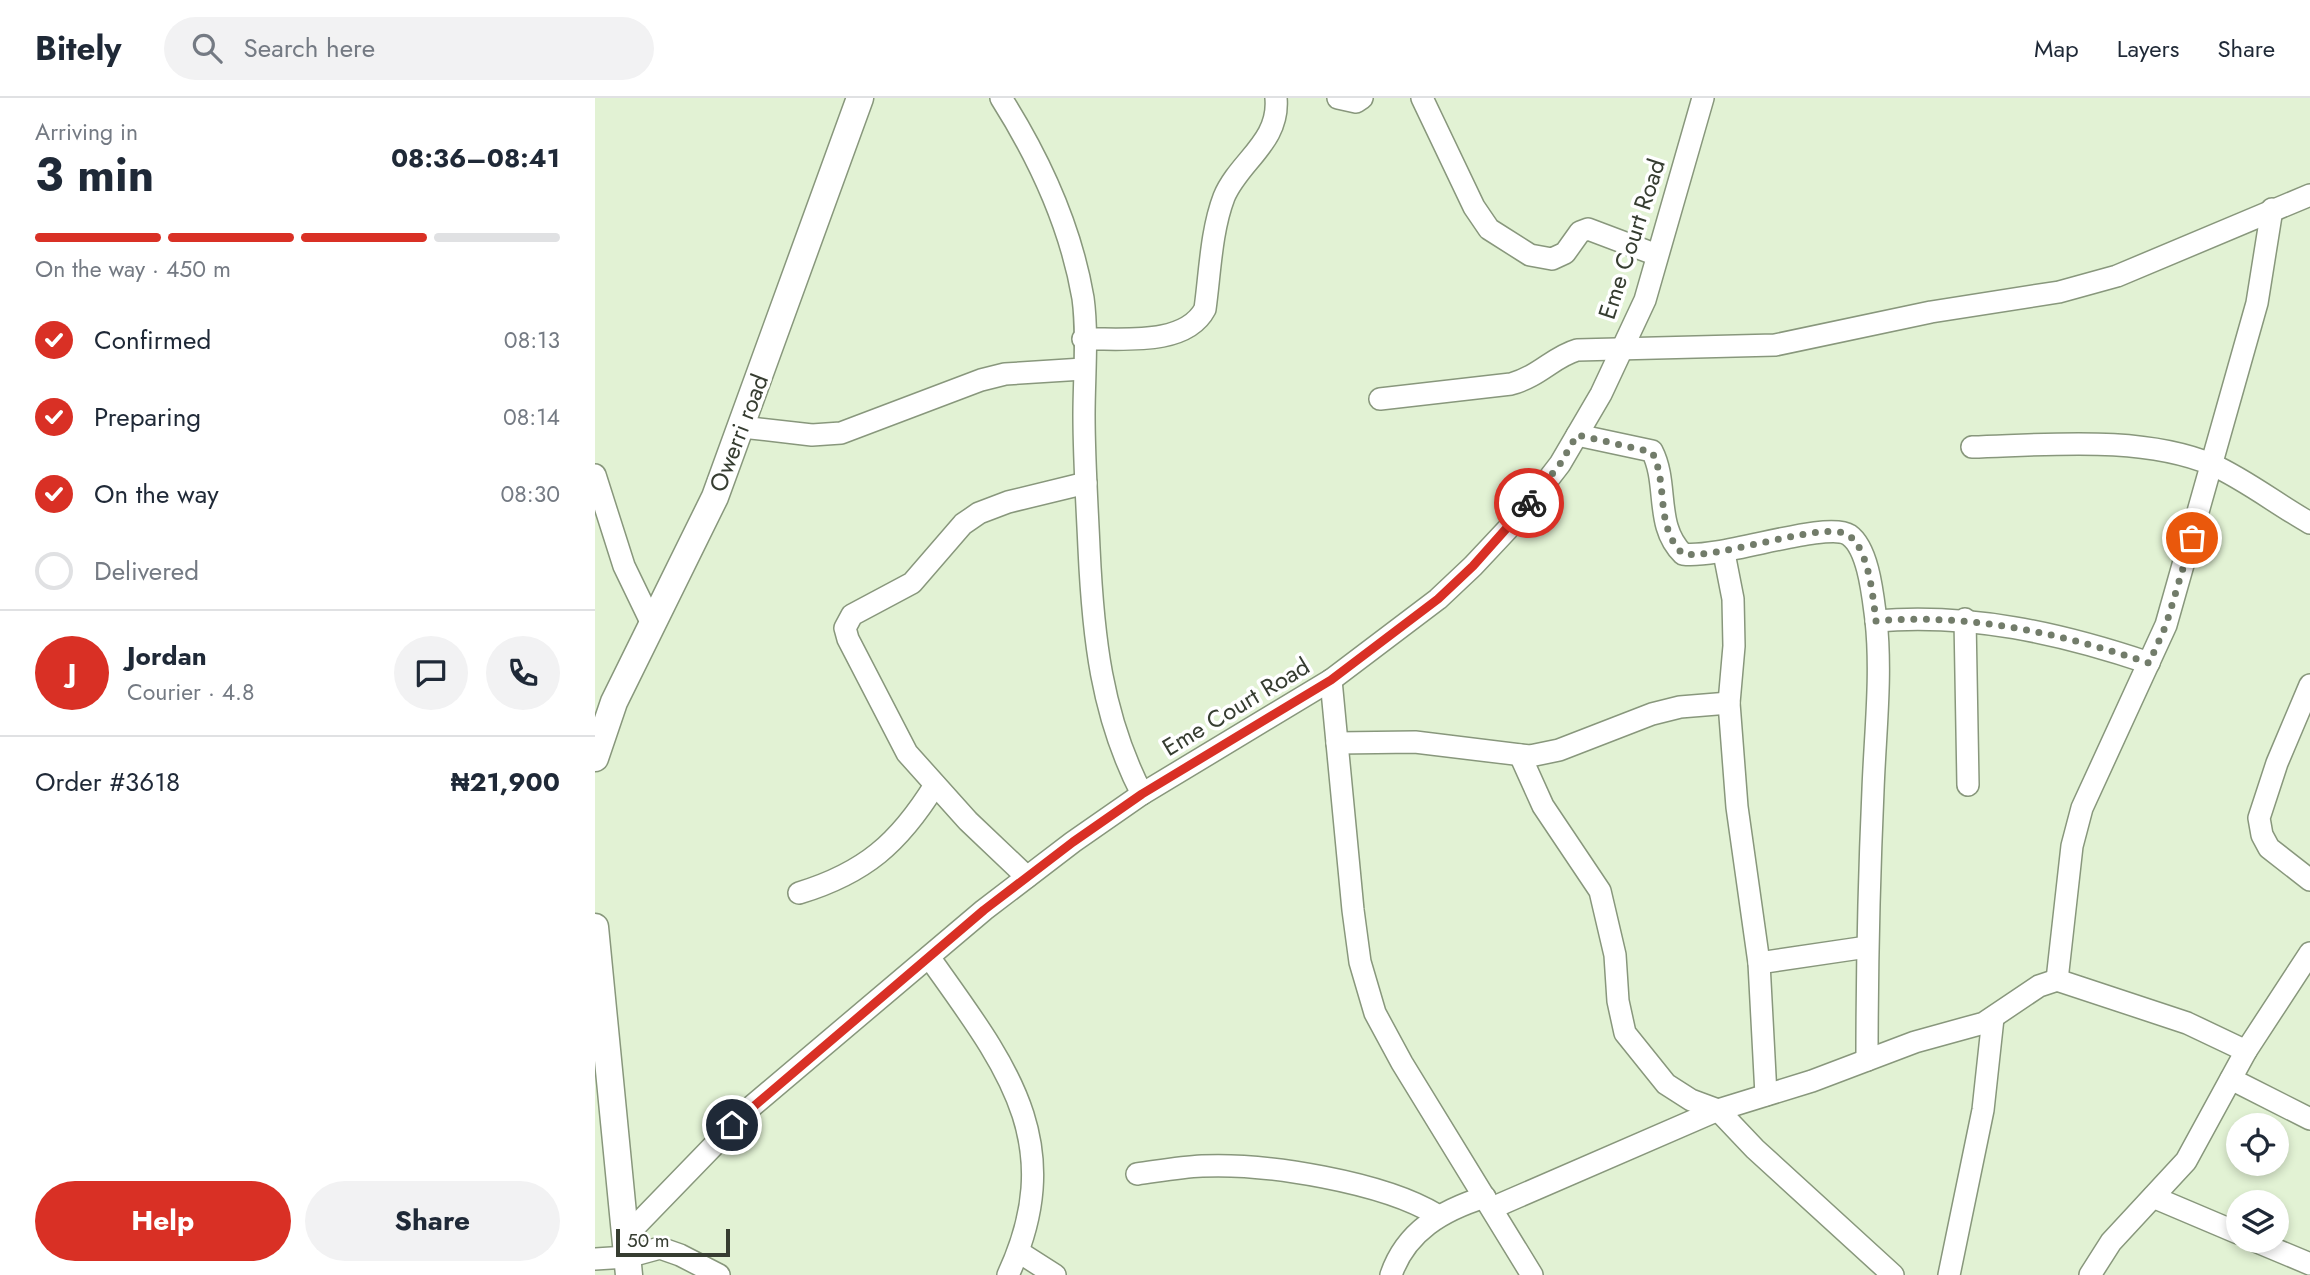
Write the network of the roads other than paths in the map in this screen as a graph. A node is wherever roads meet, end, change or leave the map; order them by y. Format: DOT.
graph roads {
  1 [pos="860,98"];
  2 [pos="1001,98"];
  3 [pos="1338,98"];
  4 [pos="1362,98"];
  5 [pos="1422,98"];
  6 [pos="1703,98"];
  7 [pos="1279,99"];
  8 [pos="2310,195"];
  9 [pos="2272,209"];
  10 [pos="1657,255"];
  11 [pos="1083,339"];
  12 [pos="1623,350"];
  13 [pos="1083,369"];
  14 [pos="1380,399"];
  15 [pos="742,427"];
  16 [pos="1577,435"];
  17 [pos="1972,447"];
  18 [pos="2213,465"];
  19 [pos="595,475"];
  20 [pos="1086,483"];
  21 [pos="2310,523"];
  22 [pos="604,535"];
  23 [pos="1724,553"];
  24 [pos="1965,619"];
  25 [pos="1876,621"];
  26 [pos="653,624"];
  27 [pos="2149,663"];
  28 [pos="1331,680"];
  29 [pos="2310,685"];
  30 [pos="1729,703"];
  31 [pos="1337,743"];
  32 [pos="1520,755"];
  33 [pos="595,758"];
  34 [pos="935,785"];
  35 [pos="1968,785"];
  36 [pos="1142,794"];
  37 [pos="1027,877"];
  38 [pos="2310,880"];
  39 [pos="799,893"];
  40 [pos="595,927"];
  41 [pos="1867,947"];
  42 [pos="2310,953"];
  43 [pos="929,957"];
  44 [pos="1759,963"];
  45 [pos="2057,980"];
  46 [pos="1993,1018"];
  47 [pos="2246,1051"];
  48 [pos="1867,1060"];
  49 [pos="2231,1079"];
  50 [pos="1766,1095"];
  51 [pos="1718,1110"];
  52 [pos="2310,1119"];
  53 [pos="1137,1174"];
  54 [pos="2153,1197"];
  55 [pos="1489,1202"];
  56 [pos="1437,1215"];
  57 [pos="2226,1228"];
  58 [pos="1019,1252"];
  59 [pos="2284,1253"];
  60 [pos="627,1256"];
  61 [pos="595,1258"];
  62 [pos="2310,1264"];
  63 [pos="719,1275"];
  64 [pos="1008,1275"];
  65 [pos="1055,1275"];
  66 [pos="1391,1275"];
  67 [pos="1531,1275"];
  68 [pos="1892,1275"];
  69 [pos="1949,1275"];
  70 [pos="2090,1275"];
  1 -- 15 [label="main road, Owerri road"];
  2 -- 11 [label="street"];
  3 -- 4 [label="street"];
  5 -- 10 [label="street"];
  6 -- 10 [label="street, Eme Court Road"];
  7 -- 11 [label="street"];
  8 -- 9 [label="street"];
  9 -- 12 [label="street"];
  9 -- 18 [label="street"];
  10 -- 12 [label="street, Eme Court Road"];
  11 -- 13 [label="street"];
  12 -- 14 [label="street"];
  12 -- 16 [label="street, Eme Court Road"];
  13 -- 15 [label="street"];
  13 -- 20 [label="street"];
  15 -- 26 [label="main road, Owerri road"];
  16 -- 23 [label="street"];
  16 -- 28 [label="street, Eme Court Road"];
  17 -- 18 [label="street"];
  18 -- 21 [label="street"];
  18 -- 27 [label="street"];
  19 -- 22 [label="street"];
  20 -- 34 [label="street"];
  20 -- 36 [label="street"];
  22 -- 26 [label="street"];
  23 -- 25 [label="street"];
  23 -- 30 [label="street"];
  24 -- 25 [label="street"];
  24 -- 27 [label="street"];
  24 -- 35 [label="street"];
  25 -- 41 [label="street"];
  26 -- 33 [label="main road, Owerri road"];
  27 -- 45 [label="street"];
  28 -- 31 [label="street"];
  28 -- 36 [label="street, Eme Court Road"];
  29 -- 38 [label="street"];
  30 -- 32 [label="street"];
  30 -- 44 [label="street"];
  31 -- 32 [label="street"];
  31 -- 55 [label="street"];
  32 -- 51 [label="street"];
  34 -- 37 [label="street"];
  34 -- 39 [label="street"];
  36 -- 37 [label="street, Eme Court Road"];
  37 -- 43 [label="street, Eme Court Road"];
  40 -- 60 [label="main road"];
  41 -- 44 [label="street"];
  41 -- 48 [label="street"];
  42 -- 47 [label="street"];
  43 -- 58 [label="street"];
  43 -- 60 [label="street, Eme Court Road"];
  44 -- 50 [label="street"];
  45 -- 46 [label="street"];
  45 -- 47 [label="street"];
  46 -- 48 [label="street"];
  46 -- 69 [label="street"];
  47 -- 49 [label="street"];
  48 -- 50 [label="street"];
  49 -- 52 [label="street"];
  49 -- 54 [label="street"];
  50 -- 51 [label="street"];
  51 -- 55 [label="street"];
  51 -- 68 [label="street"];
  53 -- 56 [label="street"];
  54 -- 57 [label="street"];
  54 -- 70 [label="street"];
  55 -- 56 [label="street"];
  55 -- 67 [label="street"];
  56 -- 66 [label="street"];
  58 -- 64 [label="street"];
  58 -- 65 [label="street"];
  59 -- 62 [label="street"];
  60 -- 61 [label="street"];
  60 -- 63 [label="street"];
}
